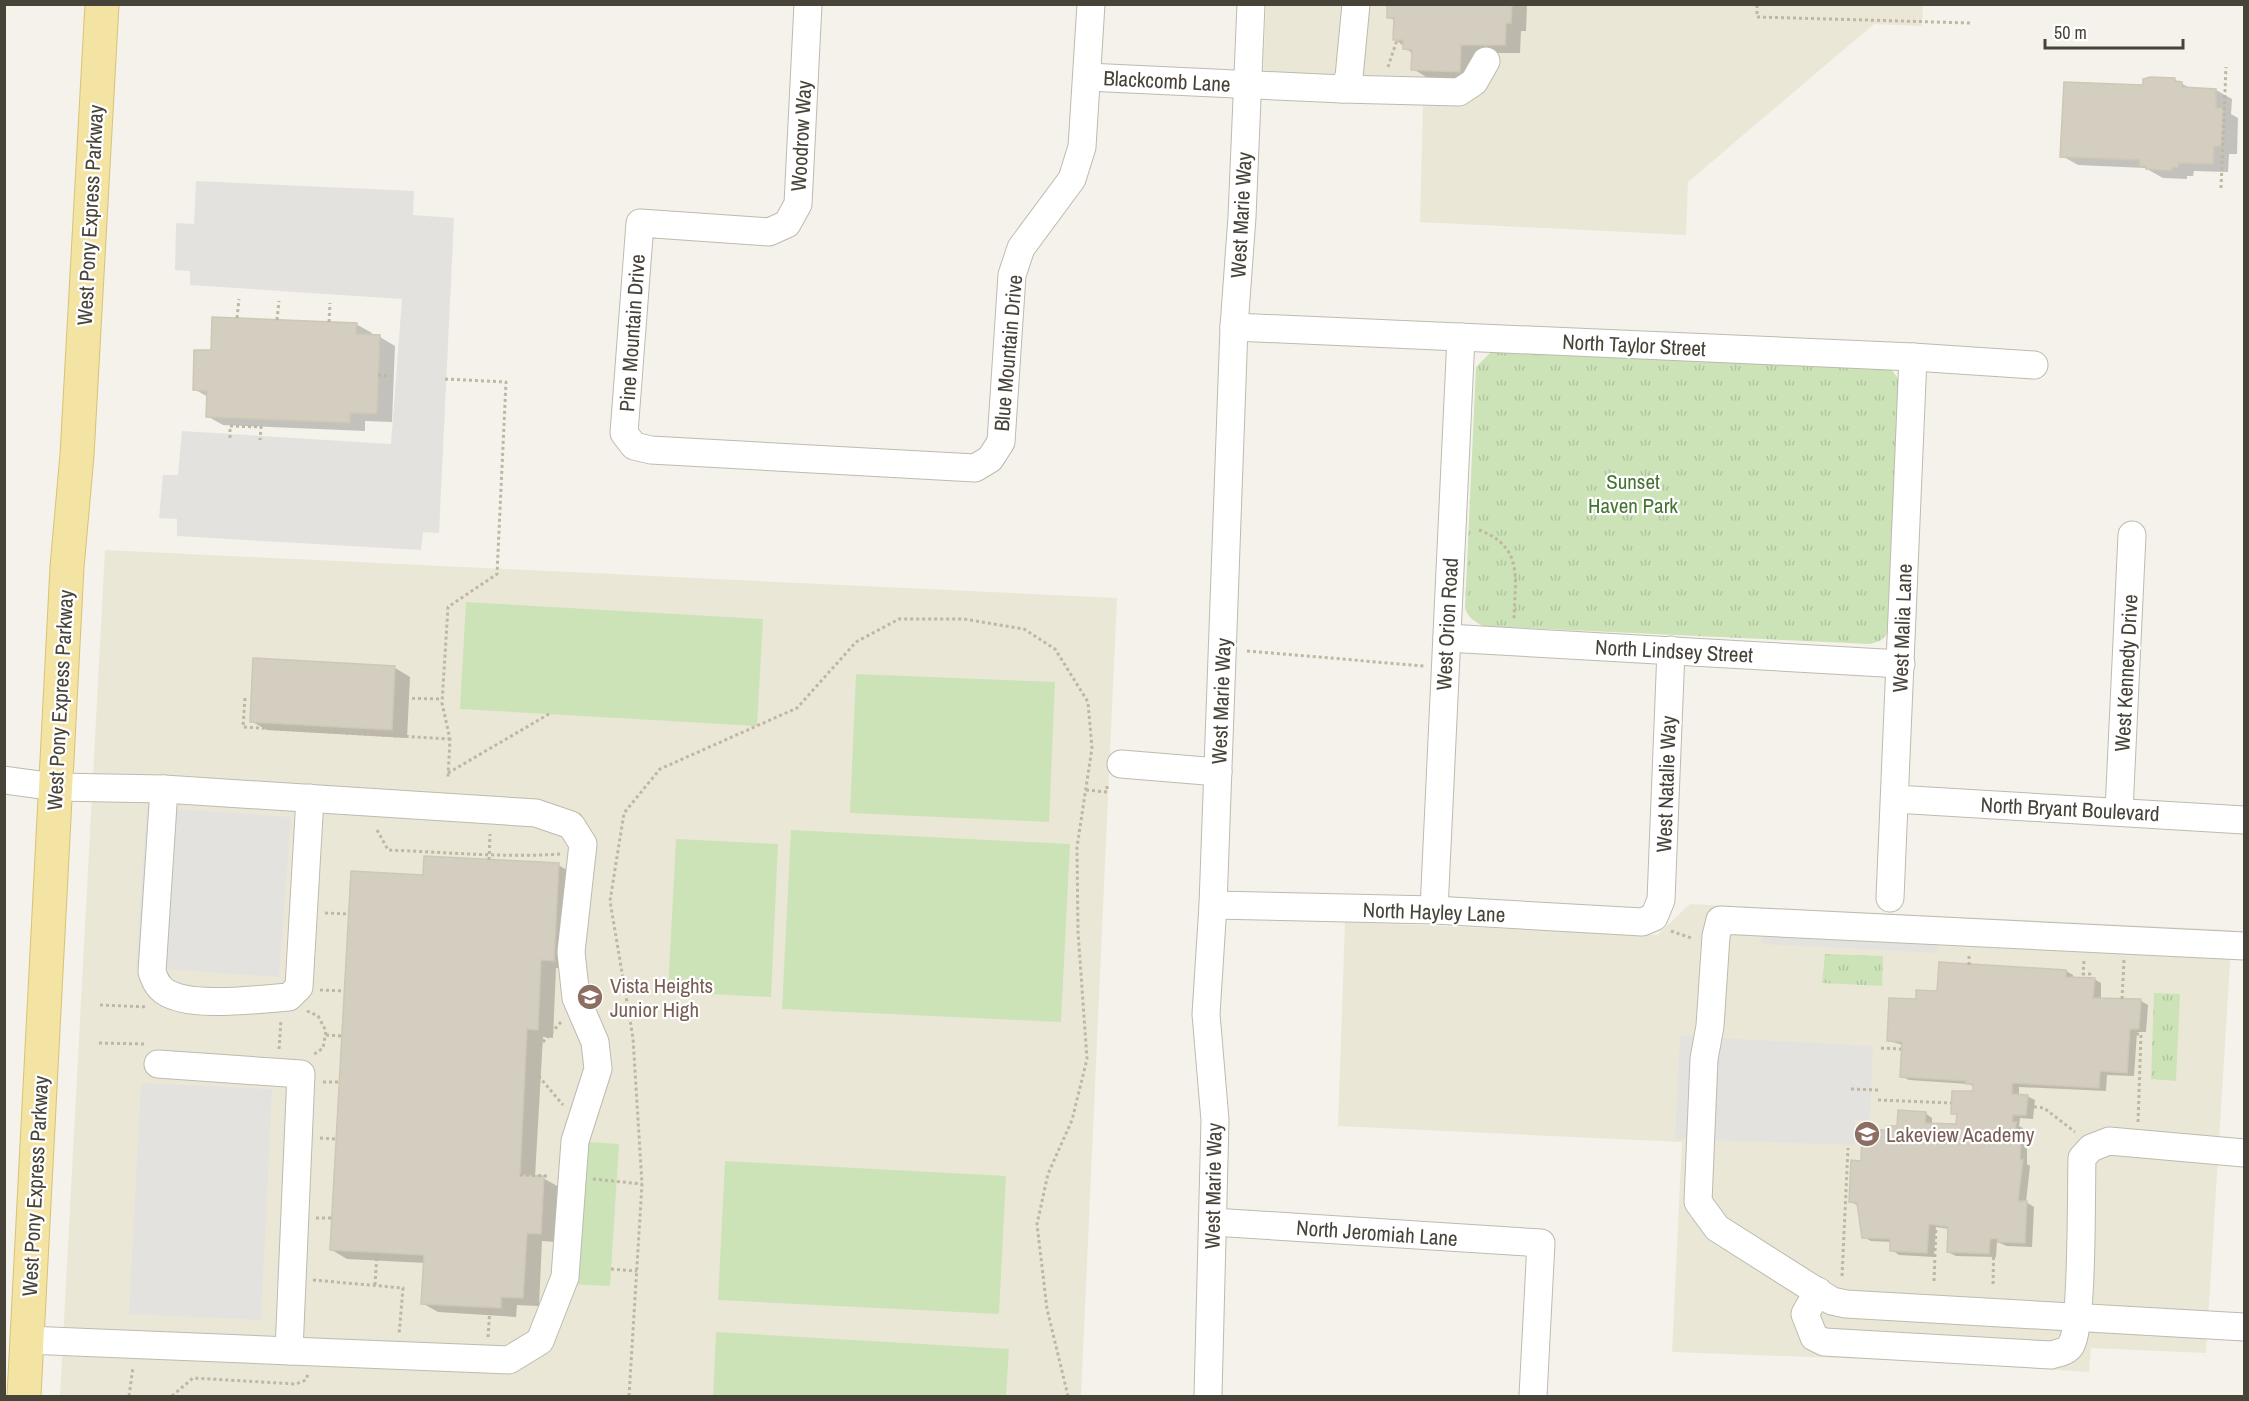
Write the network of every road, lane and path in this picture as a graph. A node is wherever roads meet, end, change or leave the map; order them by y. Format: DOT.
graph roads {
  1 [pos="102,4"];
  2 [pos="808,4"];
  3 [pos="1091,4"];
  4 [pos="1251,4"];
  5 [pos="1356,4"];
  6 [pos="1757,5"];
  7 [pos="1971,23"];
  8 [pos="1397,40"];
  9 [pos="1486,61"];
  10 [pos="2226,67"];
  11 [pos="1388,69"];
  12 [pos="1087,77"];
  13 [pos="1248,85"];
  14 [pos="1342,89"];
  15 [pos="2221,188"];
  16 [pos="640,223"];
  17 [pos="239,299"];
  18 [pos="279,301"];
  19 [pos="330,303"];
  20 [pos="237,318"];
  21 [pos="277,320"];
  22 [pos="329,322"];
  23 [pos="1234,327"];
  24 [pos="1461,337"];
  25 [pos="1913,357"];
  26 [pos="2034,365"];
  27 [pos="378,375"];
  28 [pos="391,376"];
  29 [pos="445,379"];
  30 [pos="230,438"];
  31 [pos="260,440"];
  32 [pos="630,441"];
  33 [pos="1479,530"];
  34 [pos="2132,535"];
  35 [pos="1514,618"];
  36 [pos="1447,638"];
  37 [pos="1247,651"];
  38 [pos="1671,651"];
  39 [pos="1900,664"];
  40 [pos="1428,667"];
  41 [pos="245,698"];
  42 [pos="394,698"];
  43 [pos="442,699"];
  44 [pos="549,714"];
  45 [pos="450,739"];
  46 [pos="1218,772"];
  47 [pos="1114,775"];
  48 [pos="4,780"];
  49 [pos="55,787"];
  50 [pos="164,789"];
  51 [pos="1086,790"];
  52 [pos="310,798"];
  53 [pos="1895,799"];
  54 [pos="2119,812"];
  55 [pos="2244,820"];
  56 [pos="377,830"];
  57 [pos="490,834"];
  58 [pos="489,854"];
  59 [pos="569,854"];
  60 [pos="489,860"];
  61 [pos="1890,898"];
  62 [pos="1213,905"];
  63 [pos="1434,910"];
  64 [pos="321,912"];
  65 [pos="348,914"];
  66 [pos="1662,924"];
  67 [pos="1691,938"];
  68 [pos="2244,946"];
  69 [pos="2124,950"];
  70 [pos="2084,957"];
  71 [pos="2089,978"];
  72 [pos="315,990"];
  73 [pos="344,991"];
  74 [pos="2122,999"];
  75 [pos="578,1002"];
  76 [pos="100,1005"];
  77 [pos="157,1008"];
  78 [pos="304,1010"];
  79 [pos="286,1016"];
  80 [pos="2130,1034"];
  81 [pos="326,1035"];
  82 [pos="342,1036"];
  83 [pos="99,1043"];
  84 [pos="268,1048"];
  85 [pos="1881,1048"];
  86 [pos="1901,1049"];
  87 [pos="157,1054"];
  88 [pos="308,1060"];
  89 [pos="321,1082"];
  90 [pos="339,1082"];
  91 [pos="1851,1089"];
  92 [pos="1878,1090"];
  93 [pos="1878,1100"];
  94 [pos="1951,1103"];
  95 [pos="2028,1106"];
  96 [pos="580,1124"];
  97 [pos="2138,1125"];
  98 [pos="2079,1135"];
  99 [pos="1848,1148"];
  100 [pos="2244,1153"];
  101 [pos="520,1175"];
  102 [pos="563,1176"];
  103 [pos="642,1184"];
  104 [pos="1213,1222"];
  105 [pos="1936,1226"];
  106 [pos="1994,1239"];
  107 [pos="377,1253"];
  108 [pos="611,1269"];
  109 [pos="637,1271"];
  110 [pos="1842,1276"];
  111 [pos="302,1280"];
  112 [pos="1934,1281"];
  113 [pos="1993,1284"];
  114 [pos="375,1286"];
  115 [pos="1818,1291"];
  116 [pos="490,1308"];
  117 [pos="2078,1318"];
  118 [pos="2244,1327"];
  119 [pos="27,1340"];
  120 [pos="399,1342"];
  121 [pos="134,1359"];
  122 [pos="299,1359"];
  123 [pos="486,1359"];
  124 [pos="24,1396"];
  125 [pos="129,1396"];
  126 [pos="172,1396"];
  127 [pos="629,1396"];
  128 [pos="1068,1396"];
  129 [pos="1208,1396"];
  130 [pos="1533,1396"];
  1 -- 49 [label="main road, West Pony Express Parkway"];
  2 -- 16 [label="street, Woodrow Way"];
  3 -- 12 [label="street, Blue Mountain Drive"];
  4 -- 13 [label="street, West Marie Way"];
  5 -- 14 [label="street"];
  6 -- 7 [label="path"];
  8 -- 11 [label="path"];
  9 -- 14 [label="street, Blackcomb Lane"];
  10 -- 15 [label="path"];
  12 -- 13 [label="street, Blackcomb Lane"];
  12 -- 32 [label="street, Blue Mountain Drive"];
  13 -- 14 [label="street, Blackcomb Lane"];
  13 -- 23 [label="street, West Marie Way"];
  16 -- 32 [label="street, Pine Mountain Drive"];
  17 -- 20 [label="path"];
  18 -- 21 [label="path"];
  19 -- 22 [label="path"];
  23 -- 24 [label="street, North Taylor Street"];
  23 -- 46 [label="street, West Marie Way"];
  24 -- 25 [label="street, North Taylor Street"];
  24 -- 36 [label="street, West Orion Road"];
  25 -- 26 [label="street, North Taylor Street"];
  25 -- 39 [label="street, West Malia Lane"];
  27 -- 28 [label="path"];
  29 -- 43 [label="path"];
  30 -- 31 [label="path"];
  33 -- 35 [label="path"];
  34 -- 54 [label="street, West Kennedy Drive"];
  36 -- 38 [label="street, North Lindsey Street"];
  36 -- 63 [label="street, West Orion Road"];
  37 -- 40 [label="path"];
  38 -- 39 [label="street, North Lindsey Street"];
  38 -- 66 [label="street, West Natalie Way"];
  39 -- 53 [label="street, West Malia Lane"];
  41 -- 45 [label="path"];
  42 -- 43 [label="path"];
  43 -- 45 [label="path"];
  44 -- 45 [label="path"];
  46 -- 47 [label="street"];
  46 -- 62 [label="street, West Marie Way"];
  47 -- 51 [label="path"];
  48 -- 49 [label="street"];
  49 -- 50 [label="street"];
  49 -- 119 [label="main road, West Pony Express Parkway"];
  50 -- 52 [label="street"];
  50 -- 52 [label="street"];
  51 -- 103 [label="path"];
  51 -- 128 [label="path"];
  52 -- 75 [label="street"];
  53 -- 54 [label="street, North Bryant Boulevard"];
  53 -- 61 [label="street, West Malia Lane"];
  54 -- 55 [label="street, North Bryant Boulevard"];
  56 -- 58 [label="path"];
  57 -- 58 [label="path"];
  58 -- 59 [label="path"];
  58 -- 60 [label="path"];
  62 -- 63 [label="street, North Hayley Lane"];
  62 -- 104 [label="street, West Marie Way"];
  63 -- 66 [label="street, North Hayley Lane"];
  64 -- 65 [label="path"];
  66 -- 67 [label="path"];
  68 -- 115 [label="street"];
  69 -- 74 [label="path"];
  70 -- 71 [label="path"];
  72 -- 73 [label="path"];
  75 -- 96 [label="street"];
  75 -- 96 [label="path"];
  76 -- 77 [label="path"];
  78 -- 81 [label="path"];
  79 -- 84 [label="path"];
  80 -- 97 [label="path"];
  81 -- 82 [label="path"];
  81 -- 88 [label="path"];
  83 -- 87 [label="path"];
  85 -- 86 [label="path"];
  87 -- 122 [label="street"];
  89 -- 90 [label="path"];
  91 -- 92 [label="path"];
  93 -- 94 [label="path"];
  95 -- 98 [label="path"];
  96 -- 102 [label="street"];
  99 -- 110 [label="path"];
  100 -- 117 [label="street"];
  101 -- 102 [label="path"];
  102 -- 103 [label="path"];
  102 -- 123 [label="street"];
  103 -- 109 [label="path"];
  104 -- 129 [label="street, West Marie Way"];
  104 -- 130 [label="street, North Jeromiah Lane"];
  105 -- 112 [label="path"];
  106 -- 113 [label="path"];
  107 -- 114 [label="path"];
  108 -- 109 [label="path"];
  109 -- 127 [label="path"];
  111 -- 114 [label="path"];
  114 -- 120 [label="path"];
  115 -- 117 [label="street"];
  115 -- 117 [label="street"];
  116 -- 123 [label="path"];
  117 -- 118 [label="street"];
  119 -- 122 [label="street"];
  119 -- 124 [label="main road, West Pony Express Parkway"];
  121 -- 125 [label="path"];
  122 -- 123 [label="street"];
  122 -- 126 [label="path"];
}
